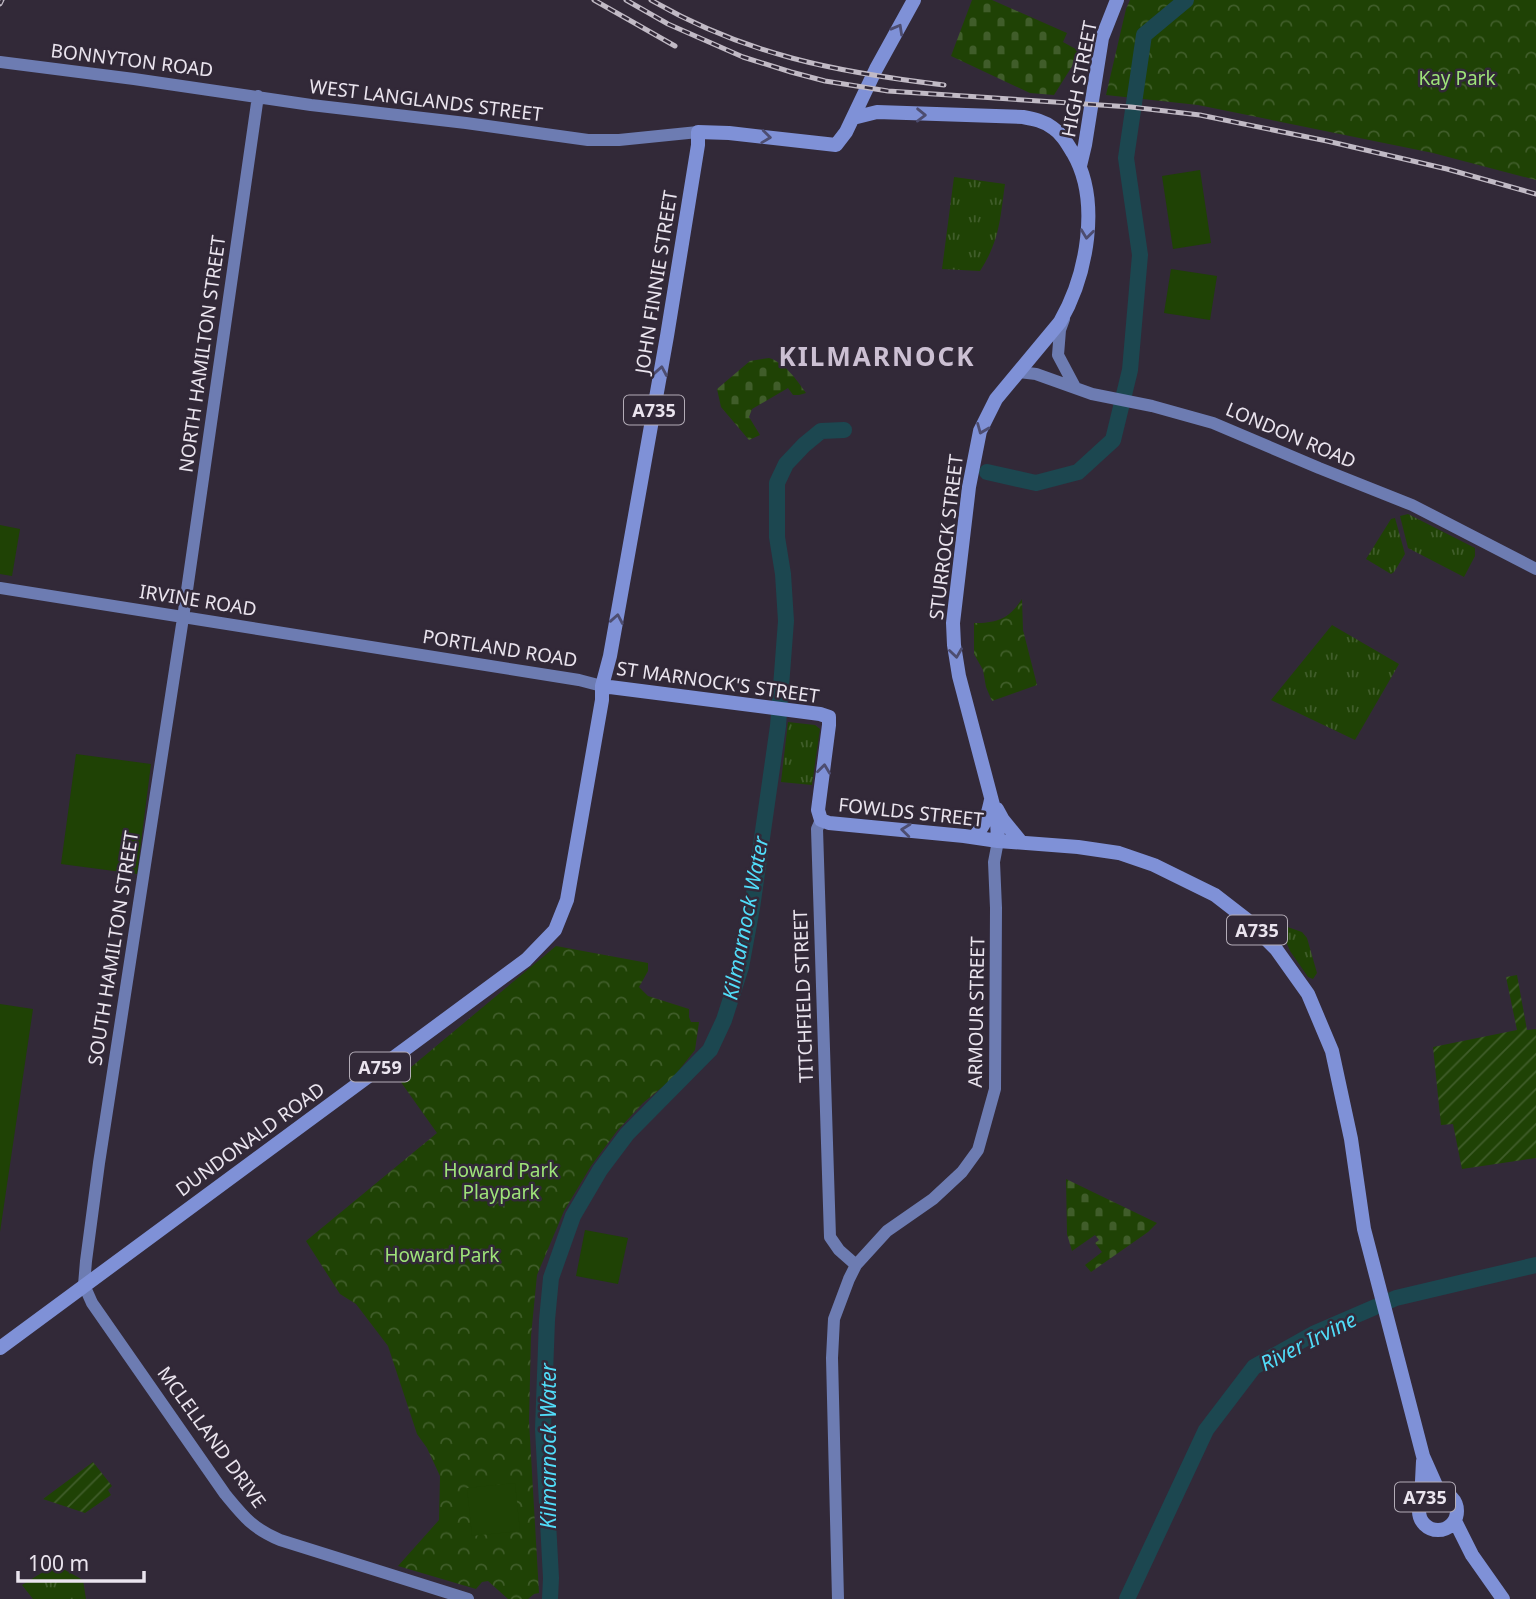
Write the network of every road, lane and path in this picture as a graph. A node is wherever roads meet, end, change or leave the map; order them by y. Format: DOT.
graph roads {
  1 [pos="914,0"];
  2 [pos="1117,0"];
  3 [pos="0,62"];
  4 [pos="258,96"];
  5 [pos="853,118"];
  6 [pos="698,132"];
  7 [pos="1080,166"];
  8 [pos="1068,309"];
  9 [pos="1019,372"];
  10 [pos="1074,387"];
  11 [pos="1536,569"];
  12 [pos="0,588"];
  13 [pos="183,618"];
  14 [pos="391,650"];
  15 [pos="610,656"];
  16 [pos="602,686"];
  17 [pos="627,688"];
  18 [pos="829,717"];
  19 [pos="991,799"];
  20 [pos="821,820"];
  21 [pos="974,837"];
  22 [pos="998,841"];
  23 [pos="1021,842"];
  24 [pos="856,1265"];
  25 [pos="84,1286"];
  26 [pos="0,1348"];
  27 [pos="1423,1457"];
  28 [pos="1440,1492"];
  29 [pos="1422,1501"];
  30 [pos="1455,1521"];
  31 [pos="1437,1530"];
  32 [pos="1472,1555"];
  33 [pos="468,1599"];
  34 [pos="838,1599"];
  35 [pos="1503,1599"];
  5 -- 1 [label="main road, one-way"];
  2 -- 7 [label="main road, HIGH STREET"];
  3 -- 4 [label="street, BONNYTON ROAD"];
  4 -- 6 [label="street, WEST LANGLANDS STREET"];
  4 -- 13 [label="street, NORTH HAMILTON STREET"];
  6 -- 5 [label="main road, one-way"];
  5 -- 7 [label="main road, one-way"];
  15 -- 6 [label="main road, JOHN FINNIE STREET / A735, one-way"];
  7 -- 8 [label="main road, STURROCK STREET, one-way"];
  8 -- 9 [label="main road, STURROCK STREET"];
  8 -- 10 [label="street"];
  9 -- 10 [label="street, LONDON ROAD"];
  9 -- 19 [label="main road, STURROCK STREET, one-way"];
  10 -- 11 [label="street, LONDON ROAD"];
  12 -- 13 [label="street, IRVINE ROAD"];
  13 -- 14 [label="street, IRVINE ROAD"];
  13 -- 25 [label="street, SOUTH HAMILTON STREET"];
  14 -- 16 [label="street, PORTLAND ROAD"];
  15 -- 16 [label="main road, JOHN FINNIE STREET / A735"];
  15 -- 17 [label="main road"];
  16 -- 17 [label="main road, ST MARNOCK'S STREET"];
  16 -- 25 [label="main road, DUNDONALD ROAD / A759"];
  17 -- 18 [label="main road, ST MARNOCK'S STREET"];
  20 -- 18 [label="main road, TITCHFIELD STREET, one-way"];
  19 -- 21 [label="main road"];
  19 -- 22 [label="main road, STURROCK STREET"];
  19 -- 23 [label="main road, STURROCK STREET"];
  21 -- 20 [label="main road, FOWLDS STREET / A735, one-way"];
  20 -- 24 [label="street, TITCHFIELD STREET"];
  21 -- 22 [label="main road, FOWLDS STREET / A735"];
  22 -- 23 [label="main road, A735"];
  22 -- 24 [label="street, ARMOUR STREET"];
  23 -- 27 [label="main road, A735"];
  24 -- 34 [label="street, ARMOUR STREET"];
  25 -- 26 [label="main road, DUNDONALD ROAD / A759"];
  25 -- 33 [label="street, MCLELLAND DRIVE"];
  27 -- 28 [label="main road, A735"];
  27 -- 29 [label="main road, A735"];
  28 -- 29 [label="main road, A735"];
  28 -- 30 [label="main road, A735"];
  29 -- 31 [label="main road, A735"];
  30 -- 31 [label="main road, A735"];
  30 -- 32 [label="main road, A735"];
  31 -- 32 [label="main road, A735"];
  32 -- 35 [label="main road, A735"];
}
